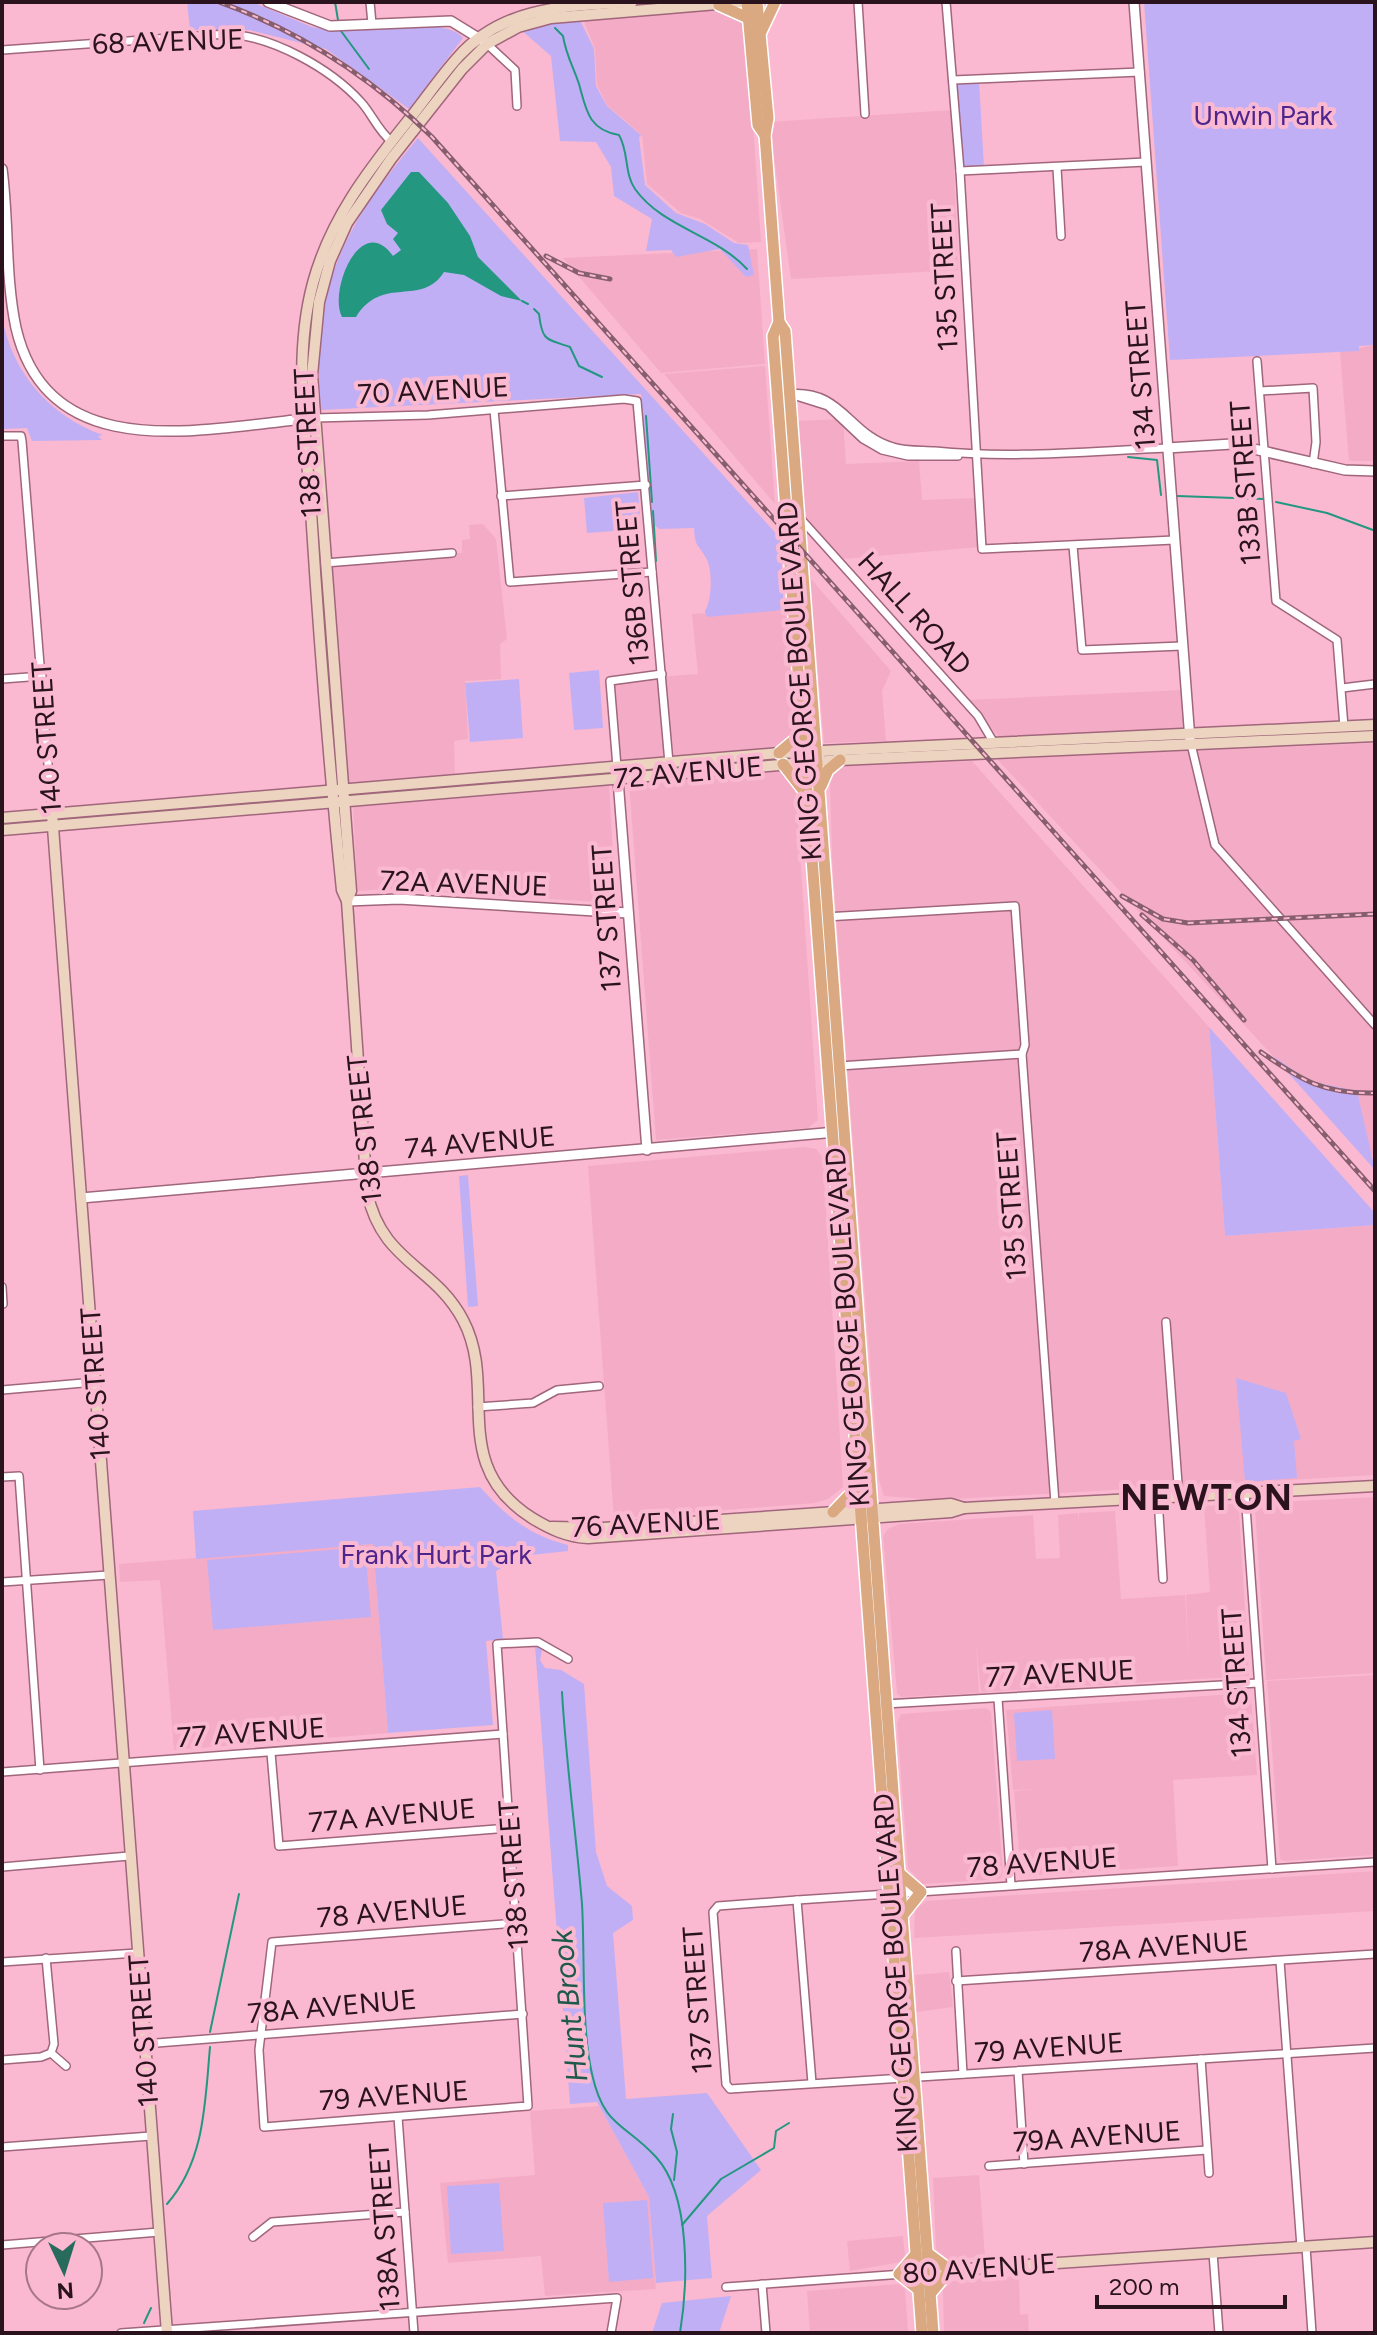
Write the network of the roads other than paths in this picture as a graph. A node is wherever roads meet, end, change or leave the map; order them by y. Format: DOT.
graph roads {
  1 [pos="268,2"];
  2 [pos="370,2"];
  3 [pos="634,2"];
  4 [pos="682,2"];
  5 [pos="741,2"];
  6 [pos="747,2"];
  7 [pos="757,2"];
  8 [pos="775,2"];
  9 [pos="858,2"];
  10 [pos="946,2"];
  11 [pos="1134,2"];
  12 [pos="719,5"];
  13 [pos="562,8"];
  14 [pos="661,10"];
  15 [pos="586,15"];
  16 [pos="748,18"];
  17 [pos="372,24"];
  18 [pos="760,34"];
  19 [pos="483,41"];
  20 [pos="2,50"];
  21 [pos="1140,72"];
  22 [pos="953,80"];
  23 [pos="517,106"];
  24 [pos="865,114"];
  25 [pos="765,135"];
  26 [pos="392,142"];
  27 [pos="1146,162"];
  28 [pos="1057,168"];
  29 [pos="2,169"];
  30 [pos="960,171"];
  31 [pos="1061,236"];
  32 [pos="1257,361"];
  33 [pos="1260,391"];
  34 [pos="783,395"];
  35 [pos="637,401"];
  36 [pos="494,410"];
  37 [pos="310,419"];
  38 [pos="2,436"];
  39 [pos="1167,448"];
  40 [pos="1266,452"];
  41 [pos="976,456"];
  42 [pos="1313,464"];
  43 [pos="1375,471"];
  44 [pos="646,485"];
  45 [pos="501,496"];
  46 [pos="785,502"];
  47 [pos="798,517"];
  48 [pos="1174,540"];
  49 [pos="1073,546"];
  50 [pos="452,553"];
  51 [pos="325,563"];
  52 [pos="652,572"];
  53 [pos="1182,646"];
  54 [pos="662,674"];
  55 [pos="42,676"];
  56 [pos="2,679"];
  57 [pos="1375,684"];
  58 [pos="1342,688"];
  59 [pos="1375,725"];
  60 [pos="800,727"];
  61 [pos="1344,732"];
  62 [pos="1375,736"];
  63 [pos="1190,739"];
  64 [pos="994,743"];
  65 [pos="818,756"];
  66 [pos="803,757"];
  67 [pos="781,759"];
  68 [pos="840,760"];
  69 [pos="669,763"];
  70 [pos="617,773"];
  71 [pos="820,790"];
  72 [pos="337,795"];
  73 [pos="806,795"];
  74 [pos="2,818"];
  75 [pos="52,820"];
  76 [pos="2,830"];
  77 [pos="347,901"];
  78 [pos="628,913"];
  79 [pos="822,916"];
  80 [pos="822,993"];
  81 [pos="1375,1025"];
  82 [pos="1022,1054"];
  83 [pos="839,1066"];
  84 [pos="838,1135"];
  85 [pos="647,1150"];
  86 [pos="365,1174"];
  87 [pos="81,1198"];
  88 [pos="2,1287"];
  89 [pos="3,1304"];
  90 [pos="1166,1322"];
  91 [pos="95,1382"];
  92 [pos="599,1386"];
  93 [pos="2,1390"];
  94 [pos="477,1407"];
  95 [pos="2,1477"];
  96 [pos="859,1485"];
  97 [pos="1375,1486"];
  98 [pos="1245,1493"];
  99 [pos="1179,1497"];
  100 [pos="1158,1498"];
  101 [pos="1055,1503"];
  102 [pos="833,1512"];
  103 [pos="866,1514"];
  104 [pos="659,1524"];
  105 [pos="552,1527"];
  106 [pos="588,1538"];
  107 [pos="109,1575"];
  108 [pos="1163,1579"];
  109 [pos="26,1580"];
  110 [pos="2,1582"];
  111 [pos="568,1659"];
  112 [pos="1258,1683"];
  113 [pos="874,1687"];
  114 [pos="998,1699"];
  115 [pos="886,1705"];
  116 [pos="503,1734"];
  117 [pos="271,1753"];
  118 [pos="122,1764"];
  119 [pos="40,1770"];
  120 [pos="2,1772"];
  121 [pos="509,1828"];
  122 [pos="129,1856"];
  123 [pos="1375,1862"];
  124 [pos="2,1867"];
  125 [pos="1272,1869"];
  126 [pos="899,1873"];
  127 [pos="1011,1885"];
  128 [pos="921,1892"];
  129 [pos="895,1894"];
  130 [pos="797,1900"];
  131 [pos="713,1909"];
  132 [pos="902,1916"];
  133 [pos="516,1923"];
  134 [pos="956,1951"];
  135 [pos="137,1953"];
  136 [pos="1375,1954"];
  137 [pos="46,1958"];
  138 [pos="1280,1961"];
  139 [pos="2,1962"];
  140 [pos="956,1981"];
  141 [pos="523,2014"];
  142 [pos="261,2034"];
  143 [pos="144,2044"];
  144 [pos="1375,2048"];
  145 [pos="51,2053"];
  146 [pos="1286,2053"];
  147 [pos="1201,2059"];
  148 [pos="2,2060"];
  149 [pos="66,2066"];
  150 [pos="1018,2071"];
  151 [pos="963,2074"];
  152 [pos="908,2077"];
  153 [pos="812,2083"];
  154 [pos="727,2088"];
  155 [pos="528,2106"];
  156 [pos="398,2117"];
  157 [pos="151,2136"];
  158 [pos="2,2147"];
  159 [pos="1207,2150"];
  160 [pos="1024,2164"];
  161 [pos="989,2166"];
  162 [pos="1209,2173"];
  163 [pos="405,2212"];
  164 [pos="159,2232"];
  165 [pos="253,2237"];
  166 [pos="1375,2242"];
  167 [pos="2,2245"];
  168 [pos="1303,2247"];
  169 [pos="1213,2253"];
  170 [pos="922,2254"];
  171 [pos="950,2270"];
  172 [pos="923,2272"];
  173 [pos="899,2274"];
  174 [pos="762,2284"];
  175 [pos="726,2287"];
  176 [pos="918,2289"];
  177 [pos="930,2294"];
  178 [pos="413,2312"];
  179 [pos="167,2332"];
  180 [pos="121,2333"];
  181 [pos="414,2333"];
  182 [pos="611,2333"];
  183 [pos="766,2333"];
  184 [pos="922,2333"];
  185 [pos="933,2333"];
  186 [pos="1219,2333"];
  187 [pos="1312,2333"];
  1 -- 17 [label="street"];
  2 -- 17 [label="street"];
  3 -- 13 [label="main road"];
  3 -- 15 [label="main road"];
  4 -- 14 [label="main road"];
  5 -- 12 [label="main road"];
  6 -- 16 [label="main road, KING GEORGE BOULEVARD"];
  7 -- 18 [label="main road, KING GEORGE BOULEVARD"];
  8 -- 18 [label="main road"];
  9 -- 24 [label="street"];
  10 -- 22 [label="street, 135 STREET"];
  11 -- 21 [label="street, 134 STREET"];
  12 -- 14 [label="main road"];
  12 -- 16 [label="main road"];
  13 -- 15 [label="main road"];
  13 -- 19 [label="main road"];
  14 -- 15 [label="main road"];
  16 -- 25 [label="main road, KING GEORGE BOULEVARD"];
  17 -- 19 [label="street"];
  18 -- 25 [label="main road, KING GEORGE BOULEVARD"];
  19 -- 23 [label="street"];
  19 -- 26 [label="main road, 138 STREET"];
  19 -- 37 [label="main road, 138 STREET"];
  20 -- 26 [label="street, 68 AVENUE"];
  21 -- 22 [label="street"];
  21 -- 27 [label="street, 134 STREET"];
  22 -- 30 [label="street, 135 STREET"];
  25 -- 34 [label="main road, KING GEORGE BOULEVARD"];
  26 -- 37 [label="main road, 138 STREET"];
  27 -- 28 [label="street"];
  27 -- 39 [label="street, 134 STREET"];
  28 -- 30 [label="street"];
  28 -- 31 [label="street"];
  29 -- 37 [label="street, 70 AVENUE"];
  30 -- 41 [label="street, 135 STREET"];
  32 -- 33 [label="street, 133B STREET"];
  33 -- 40 [label="street, 133B STREET"];
  33 -- 42 [label="street"];
  34 -- 41 [label="street"];
  34 -- 46 [label="main road, KING GEORGE BOULEVARD"];
  34 -- 47 [label="main road, KING GEORGE BOULEVARD"];
  35 -- 36 [label="street, 70 AVENUE"];
  35 -- 44 [label="street, 136B STREET"];
  36 -- 37 [label="street, 70 AVENUE"];
  36 -- 45 [label="street"];
  37 -- 51 [label="main road, 138 STREET"];
  37 -- 72 [label="main road, 138 STREET"];
  38 -- 55 [label="street, 140 STREET"];
  39 -- 40 [label="street"];
  39 -- 41 [label="street"];
  39 -- 48 [label="street, 134 STREET"];
  40 -- 42 [label="street"];
  40 -- 58 [label="street, 133B STREET"];
  41 -- 49 [label="street, 135 STREET"];
  42 -- 43 [label="street"];
  44 -- 45 [label="street"];
  44 -- 52 [label="street, 136B STREET"];
  45 -- 52 [label="street"];
  46 -- 47 [label="main road"];
  46 -- 60 [label="main road, KING GEORGE BOULEVARD"];
  47 -- 64 [label="street, HALL ROAD"];
  47 -- 65 [label="main road, KING GEORGE BOULEVARD"];
  48 -- 49 [label="street"];
  48 -- 53 [label="street, 134 STREET"];
  49 -- 53 [label="street"];
  50 -- 51 [label="street"];
  51 -- 72 [label="main road, 138 STREET"];
  52 -- 54 [label="street, 136B STREET"];
  53 -- 63 [label="street, 134 STREET"];
  54 -- 69 [label="street, 136B STREET"];
  54 -- 70 [label="street, 137 STREET"];
  55 -- 56 [label="street"];
  55 -- 75 [label="street, 140 STREET"];
  57 -- 58 [label="street"];
  58 -- 61 [label="street"];
  59 -- 61 [label="main road, 72 AVENUE"];
  60 -- 66 [label="main road, KING GEORGE BOULEVARD"];
  60 -- 67 [label="main road"];
  61 -- 62 [label="main road, 72 AVENUE"];
  61 -- 63 [label="main road, 72 AVENUE"];
  63 -- 64 [label="main road, 72 AVENUE"];
  63 -- 68 [label="main road, 72 AVENUE"];
  63 -- 81 [label="street"];
  64 -- 65 [label="main road, 72 AVENUE"];
  65 -- 66 [label="main road, 72 AVENUE"];
  65 -- 68 [label="main road, 72 AVENUE"];
  65 -- 71 [label="main road, KING GEORGE BOULEVARD"];
  66 -- 67 [label="main road, 72 AVENUE"];
  66 -- 73 [label="main road, KING GEORGE BOULEVARD"];
  67 -- 69 [label="main road, 72 AVENUE"];
  67 -- 70 [label="main road, 72 AVENUE"];
  67 -- 73 [label="main road"];
  68 -- 71 [label="main road"];
  69 -- 70 [label="main road, 72 AVENUE"];
  70 -- 72 [label="main road, 72 AVENUE"];
  70 -- 78 [label="street, 137 STREET"];
  71 -- 79 [label="main road, KING GEORGE BOULEVARD"];
  72 -- 75 [label="main road, 72 AVENUE"];
  72 -- 77 [label="main road, 138 STREET"];
  73 -- 79 [label="main road, KING GEORGE BOULEVARD"];
  74 -- 75 [label="main road, 72 AVENUE"];
  75 -- 76 [label="main road, 72 AVENUE"];
  75 -- 87 [label="main road, 140 STREET"];
  77 -- 78 [label="street, 72A AVENUE"];
  77 -- 86 [label="main road, 138 STREET"];
  78 -- 85 [label="street, 137 STREET"];
  79 -- 80 [label="main road, KING GEORGE BOULEVARD"];
  79 -- 82 [label="street, 135 STREET"];
  79 -- 83 [label="main road, KING GEORGE BOULEVARD"];
  80 -- 83 [label="main road"];
  80 -- 84 [label="main road, KING GEORGE BOULEVARD"];
  82 -- 83 [label="street"];
  82 -- 101 [label="street, 135 STREET"];
  83 -- 84 [label="main road, KING GEORGE BOULEVARD"];
  84 -- 85 [label="street, 74 AVENUE"];
  84 -- 96 [label="main road, KING GEORGE BOULEVARD"];
  84 -- 103 [label="main road, KING GEORGE BOULEVARD"];
  85 -- 86 [label="street, 74 AVENUE"];
  86 -- 87 [label="street, 74 AVENUE"];
  86 -- 94 [label="main road, 138 STREET"];
  87 -- 91 [label="main road, 140 STREET"];
  88 -- 89 [label="street"];
  90 -- 99 [label="street"];
  91 -- 93 [label="street"];
  91 -- 107 [label="main road, 140 STREET"];
  92 -- 94 [label="street"];
  94 -- 105 [label="main road, 138 STREET"];
  95 -- 109 [label="street"];
  96 -- 102 [label="main road"];
  96 -- 103 [label="main road, KING GEORGE BOULEVARD"];
  97 -- 98 [label="main road, 76 AVENUE"];
  98 -- 99 [label="main road, 76 AVENUE"];
  98 -- 112 [label="street, 134 STREET"];
  99 -- 100 [label="main road, 76 AVENUE"];
  100 -- 101 [label="main road, 76 AVENUE"];
  100 -- 108 [label="street"];
  101 -- 103 [label="main road, 76 AVENUE"];
  102 -- 103 [label="main road, 76 AVENUE"];
  102 -- 104 [label="main road, 76 AVENUE"];
  103 -- 106 [label="main road, 76 AVENUE"];
  103 -- 113 [label="main road, KING GEORGE BOULEVARD"];
  103 -- 115 [label="main road, KING GEORGE BOULEVARD"];
  104 -- 105 [label="main road, 76 AVENUE"];
  104 -- 106 [label="main road"];
  105 -- 106 [label="main road, 76 AVENUE"];
  107 -- 109 [label="street"];
  107 -- 118 [label="main road, 140 STREET"];
  109 -- 110 [label="street"];
  109 -- 119 [label="street"];
  111 -- 116 [label="street, 138 STREET"];
  112 -- 114 [label="street, 77 AVENUE"];
  112 -- 125 [label="street, 134 STREET"];
  113 -- 115 [label="street"];
  113 -- 129 [label="main road, KING GEORGE BOULEVARD"];
  114 -- 115 [label="street, 77 AVENUE"];
  114 -- 127 [label="street"];
  115 -- 126 [label="main road, KING GEORGE BOULEVARD"];
  116 -- 117 [label="street, 77 AVENUE"];
  116 -- 121 [label="street, 138 STREET"];
  117 -- 118 [label="street, 77 AVENUE"];
  117 -- 121 [label="street, 77A AVENUE"];
  118 -- 119 [label="street, 77 AVENUE"];
  118 -- 122 [label="main road, 140 STREET"];
  119 -- 120 [label="street, 77 AVENUE"];
  121 -- 133 [label="street, 138 STREET"];
  122 -- 124 [label="street"];
  122 -- 135 [label="main road, 140 STREET"];
  123 -- 125 [label="street, 78 AVENUE"];
  125 -- 127 [label="street, 78 AVENUE"];
  126 -- 128 [label="main road"];
  126 -- 129 [label="main road, KING GEORGE BOULEVARD"];
  127 -- 128 [label="street, 78 AVENUE"];
  128 -- 129 [label="street, 78 AVENUE"];
  128 -- 132 [label="main road"];
  129 -- 130 [label="street, 78 AVENUE"];
  129 -- 132 [label="main road, KING GEORGE BOULEVARD"];
  129 -- 152 [label="main road, KING GEORGE BOULEVARD"];
  130 -- 131 [label="street, 78 AVENUE"];
  130 -- 153 [label="street"];
  131 -- 154 [label="street, 137 STREET"];
  132 -- 152 [label="main road, KING GEORGE BOULEVARD"];
  133 -- 141 [label="street, 138 STREET"];
  133 -- 142 [label="street, 78 AVENUE"];
  134 -- 140 [label="street"];
  135 -- 137 [label="street"];
  135 -- 143 [label="main road, 140 STREET"];
  136 -- 138 [label="street, 78A AVENUE"];
  137 -- 139 [label="street"];
  137 -- 145 [label="street"];
  138 -- 140 [label="street, 78A AVENUE"];
  138 -- 146 [label="street"];
  140 -- 151 [label="street"];
  141 -- 142 [label="street, 78A AVENUE"];
  141 -- 155 [label="street, 138 STREET"];
  142 -- 143 [label="street, 78A AVENUE"];
  142 -- 156 [label="street, 79 AVENUE"];
  143 -- 157 [label="main road, 140 STREET"];
  144 -- 146 [label="street, 79 AVENUE"];
  145 -- 148 [label="street"];
  145 -- 149 [label="street"];
  146 -- 147 [label="street, 79 AVENUE"];
  146 -- 168 [label="street"];
  147 -- 150 [label="street, 79 AVENUE"];
  147 -- 159 [label="street"];
  150 -- 151 [label="street, 79 AVENUE"];
  150 -- 160 [label="street"];
  151 -- 152 [label="street, 79 AVENUE"];
  152 -- 153 [label="street, 79 AVENUE"];
  152 -- 170 [label="main road, KING GEORGE BOULEVARD"];
  153 -- 154 [label="street, 79 AVENUE"];
  155 -- 156 [label="street, 79 AVENUE"];
  156 -- 163 [label="street, 138A STREET"];
  157 -- 158 [label="street"];
  157 -- 164 [label="main road, 140 STREET"];
  159 -- 160 [label="street, 79A AVENUE"];
  159 -- 162 [label="street"];
  160 -- 161 [label="street, 79A AVENUE"];
  163 -- 165 [label="street"];
  163 -- 178 [label="street, 138A STREET"];
  164 -- 167 [label="street"];
  164 -- 179 [label="main road, 140 STREET"];
  166 -- 168 [label="main road, 80 AVENUE"];
  168 -- 169 [label="main road, 80 AVENUE"];
  168 -- 187 [label="street"];
  169 -- 171 [label="main road, 80 AVENUE"];
  169 -- 186 [label="street"];
  170 -- 171 [label="main road"];
  170 -- 172 [label="main road, KING GEORGE BOULEVARD"];
  170 -- 173 [label="main road"];
  171 -- 172 [label="main road, 80 AVENUE"];
  171 -- 177 [label="main road"];
  172 -- 173 [label="street, 80 AVENUE"];
  172 -- 176 [label="main road, KING GEORGE BOULEVARD"];
  172 -- 177 [label="main road, KING GEORGE BOULEVARD"];
  173 -- 174 [label="street, 80 AVENUE"];
  173 -- 176 [label="main road"];
  174 -- 175 [label="street, 80 AVENUE"];
  174 -- 183 [label="street"];
  176 -- 184 [label="main road, KING GEORGE BOULEVARD"];
  177 -- 185 [label="main road, KING GEORGE BOULEVARD"];
  178 -- 179 [label="street"];
  178 -- 181 [label="street, 138A STREET"];
  178 -- 182 [label="street"];
  179 -- 180 [label="street"];
}
